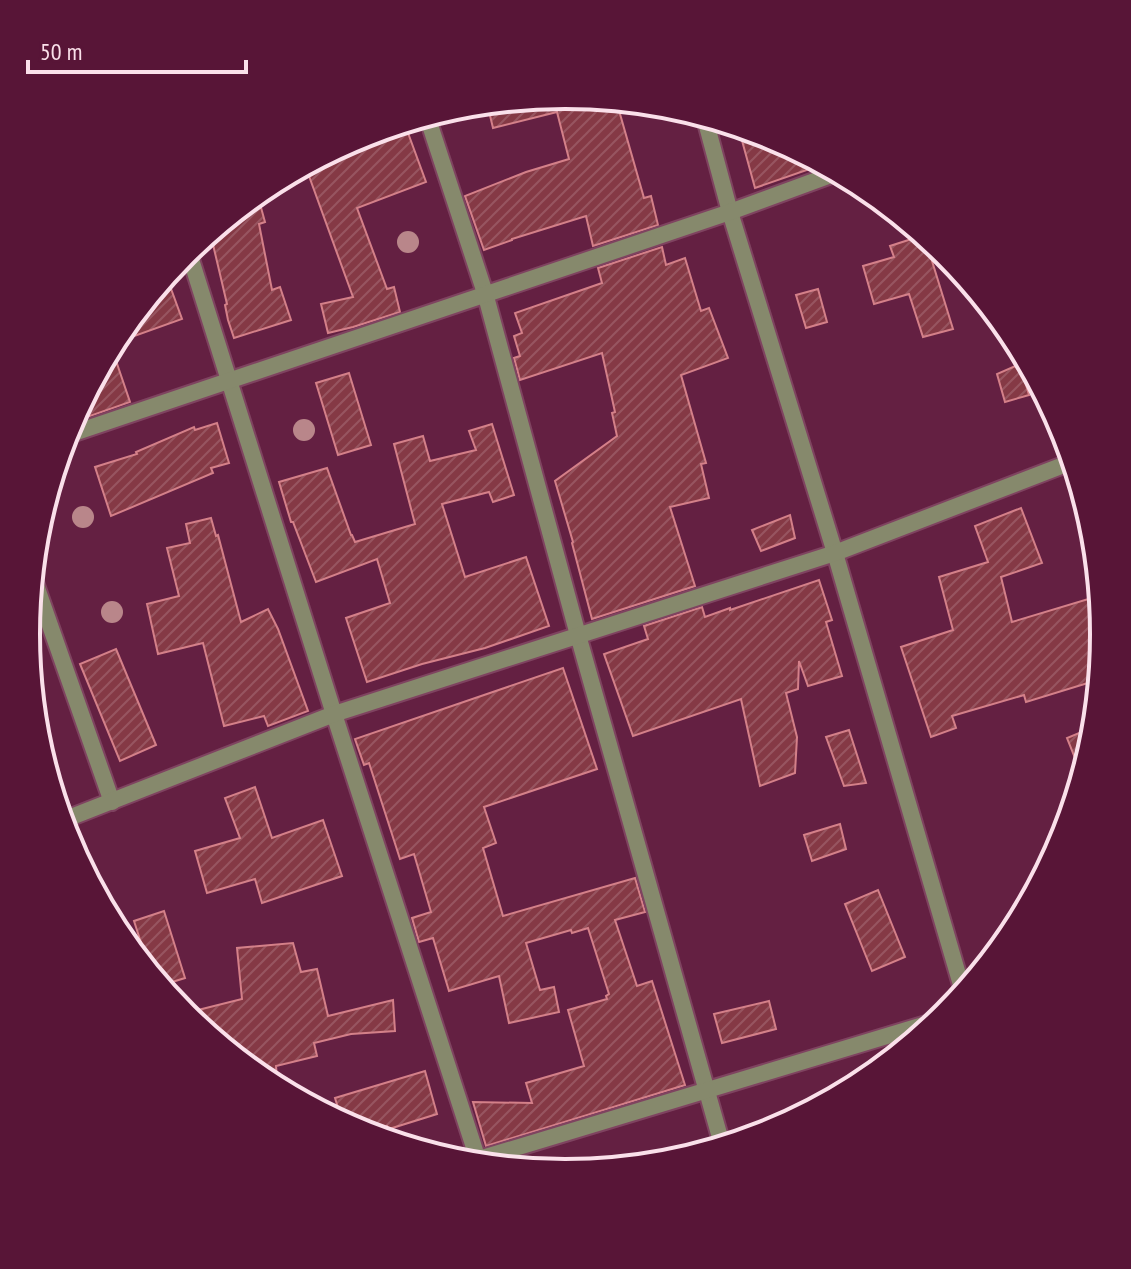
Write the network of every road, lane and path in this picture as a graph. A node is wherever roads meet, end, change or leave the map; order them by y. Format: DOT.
graph roads {
  1 [pos="430,127"];
  2 [pos="708,129"];
  3 [pos="825,177"];
  4 [pos="730,212"];
  5 [pos="193,264"];
  6 [pos="485,293"];
  7 [pos="229,380"];
  8 [pos="81,430"];
  9 [pos="1063,466"];
  10 [pos="835,553"];
  11 [pos="41,600"];
  12 [pos="578,635"];
  13 [pos="334,714"];
  14 [pos="112,802"];
  15 [pos="73,817"];
  16 [pos="960,982"];
  17 [pos="914,1028"];
  18 [pos="706,1091"];
  19 [pos="720,1137"];
  20 [pos="472,1152"];
  21 [pos="498,1156"];
  1 -- 6 [label="street"];
  2 -- 4 [label="street"];
  3 -- 4 [label="street"];
  4 -- 6 [label="street"];
  4 -- 10 [label="street"];
  5 -- 7 [label="street"];
  6 -- 7 [label="street"];
  6 -- 12 [label="street"];
  7 -- 8 [label="street"];
  7 -- 13 [label="street"];
  9 -- 10 [label="street"];
  10 -- 12 [label="street"];
  10 -- 16 [label="street"];
  11 -- 14 [label="street"];
  12 -- 13 [label="street"];
  12 -- 18 [label="street"];
  13 -- 14 [label="street"];
  13 -- 20 [label="street"];
  14 -- 15 [label="street"];
  17 -- 18 [label="street"];
  18 -- 19 [label="street"];
  18 -- 21 [label="street"];
}
